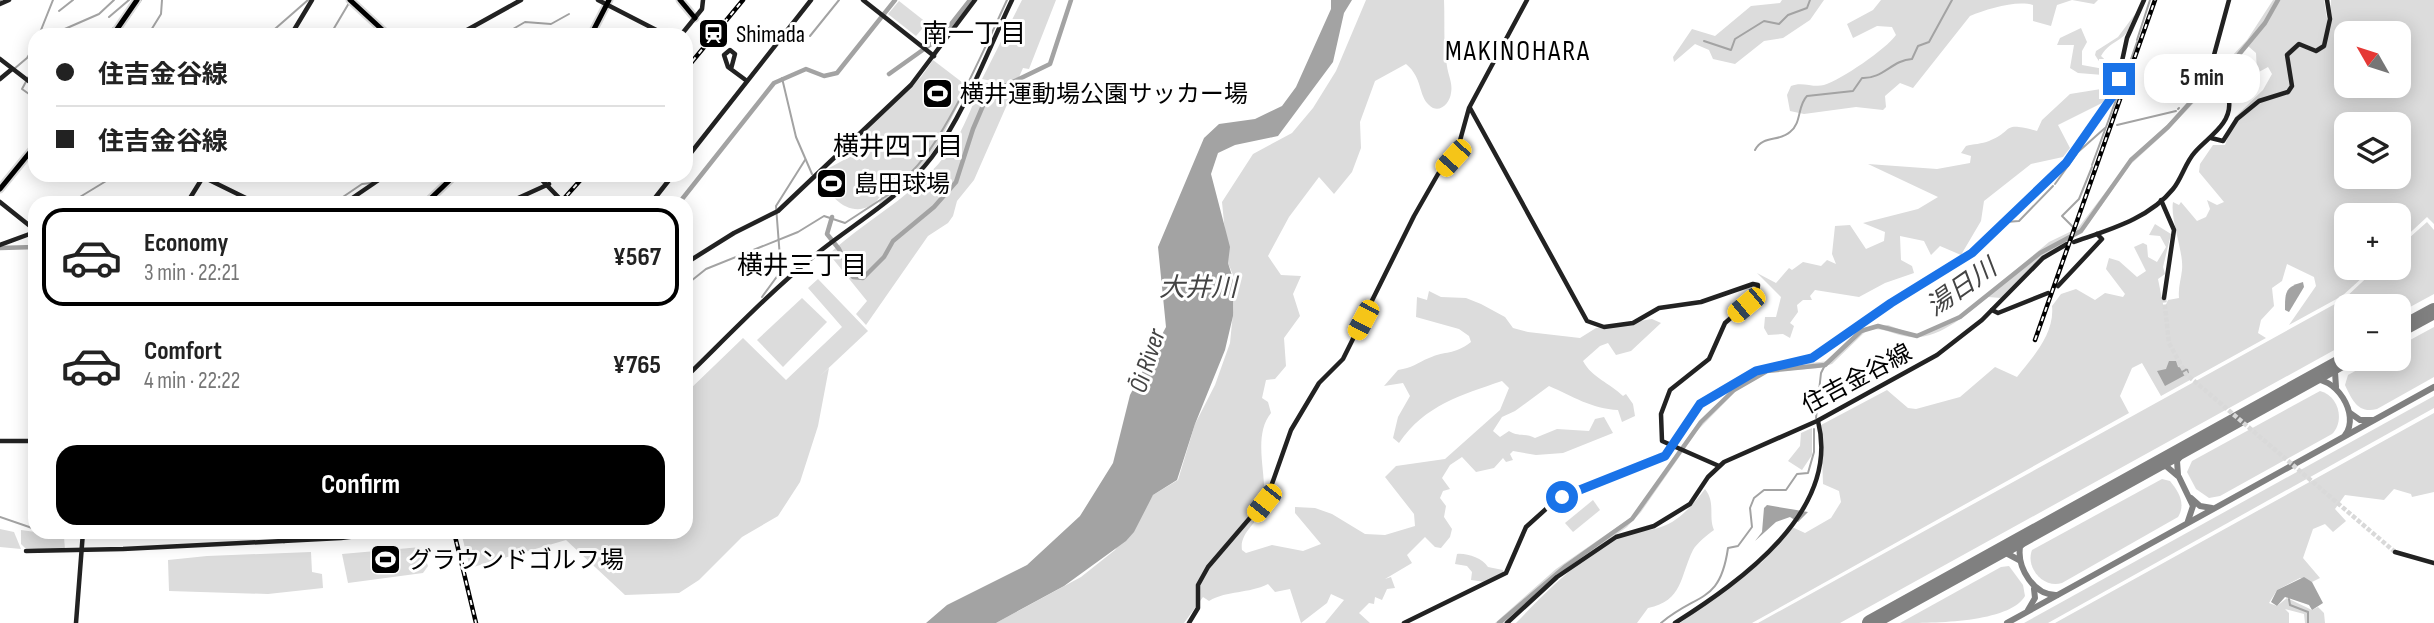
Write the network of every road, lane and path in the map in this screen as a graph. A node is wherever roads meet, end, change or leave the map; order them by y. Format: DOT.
graph roads {
  1 [pos="9,0"];
  2 [pos="137,0"];
  3 [pos="312,0"];
  4 [pos="350,0"];
  5 [pos="521,0"];
  6 [pos="598,0"];
  7 [pos="680,0"];
  8 [pos="703,0"];
  9 [pos="811,0"];
  10 [pos="863,0"];
  11 [pos="975,0"];
  12 [pos="1012,0"];
  13 [pos="1527,0"];
  14 [pos="2144,0"];
  15 [pos="2229,0"];
  16 [pos="2328,0"];
  17 [pos="609,2"];
  18 [pos="0,4"];
  19 [pos="695,18"];
  20 [pos="118,28"];
  21 [pos="294,28"];
  22 [pos="380,28"];
  23 [pos="471,28"];
  24 [pos="595,28"];
  25 [pos="654,28"];
  26 [pos="687,28"];
  27 [pos="934,56"];
  28 [pos="0,59"];
  29 [pos="12,69"];
  30 [pos="731,69"];
  31 [pos="0,79"];
  32 [pos="28,81"];
  33 [pos="747,82"];
  34 [pos="1469,108"];
  35 [pos="2211,138"];
  36 [pos="693,150"];
  37 [pos="28,155"];
  38 [pos="214,182"];
  39 [pos="376,182"];
  40 [pos="446,182"];
  41 [pos="543,182"];
  42 [pos="668,182"];
  43 [pos="549,184"];
  44 [pos="0,189"];
  45 [pos="242,196"];
  46 [pos="355,196"];
  47 [pos="433,196"];
  48 [pos="523,196"];
  49 [pos="557,196"];
  50 [pos="656,196"];
  51 [pos="2161,200"];
  52 [pos="0,202"];
  53 [pos="28,225"];
  54 [pos="28,234"];
  55 [pos="2097,234"];
  56 [pos="2074,242"];
  57 [pos="2067,244"];
  58 [pos="0,246"];
  59 [pos="693,259"];
  60 [pos="2058,286"];
  61 [pos="2048,293"];
  62 [pos="2164,298"];
  63 [pos="1992,310"];
  64 [pos="693,370"];
  65 [pos="1818,421"];
  66 [pos="0,441"];
  67 [pos="28,441"];
  68 [pos="1679,448"];
  69 [pos="1719,466"];
  70 [pos="83,539"];
  71 [pos="307,539"];
  72 [pos="284,541"];
  73 [pos="82,550"];
  74 [pos="26,551"];
  75 [pos="2396,552"];
  76 [pos="2434,563"];
  77 [pos="76,623"];
  78 [pos="1189,623"];
  79 [pos="1404,623"];
  80 [pos="1507,623"];
  81 [pos="1675,623"];
  1 -- 18 [label="street"];
  2 -- 20 [label="main road"];
  3 -- 21 [label="street"];
  4 -- 22 [label="main road"];
  5 -- 23 [label="street"];
  6 -- 17 [label="street"];
  7 -- 19 [label="main road"];
  8 -- 19 [label="street"];
  9 -- 33 [label="street"];
  10 -- 27 [label="street"];
  11 -- 27 [label="street"];
  12 -- 64 [label="street"];
  13 -- 34 [label="street"];
  14 -- 68 [label="street, 住吉金谷線"];
  15 -- 35 [label="street"];
  16 -- 35 [label="street"];
  17 -- 24 [label="main road"];
  17 -- 25 [label="street"];
  19 -- 26 [label="street"];
  27 -- 59 [label="street"];
  28 -- 29 [label="street"];
  29 -- 31 [label="street"];
  29 -- 32 [label="street"];
  30 -- 33 [label="street"];
  33 -- 36 [label="street"];
  34 -- 68 [label="street"];
  34 -- 78 [label="street"];
  35 -- 51 [label="street"];
  37 -- 44 [label="main road"];
  38 -- 45 [label="street"];
  39 -- 46 [label="street"];
  40 -- 47 [label="main road"];
  41 -- 49 [label="street, bridge"];
  42 -- 50 [label="street"];
  43 -- 48 [label="street"];
  51 -- 55 [label="street"];
  51 -- 62 [label="street"];
  52 -- 53 [label="street"];
  54 -- 58 [label="street"];
  55 -- 56 [label="street"];
  55 -- 60 [label="street"];
  57 -- 63 [label="street, 住吉金谷線"];
  61 -- 63 [label="street"];
  63 -- 65 [label="street, 住吉金谷線"];
  65 -- 69 [label="street, 住吉金谷線"];
  65 -- 81 [label="street"];
  66 -- 67 [label="street"];
  68 -- 69 [label="street"];
  68 -- 79 [label="street, 住吉金谷線"];
  69 -- 80 [label="street"];
  70 -- 73 [label="street"];
  71 -- 72 [label="street"];
  72 -- 73 [label="street"];
  73 -- 74 [label="street"];
  73 -- 77 [label="street"];
  75 -- 76 [label="street"];
}
